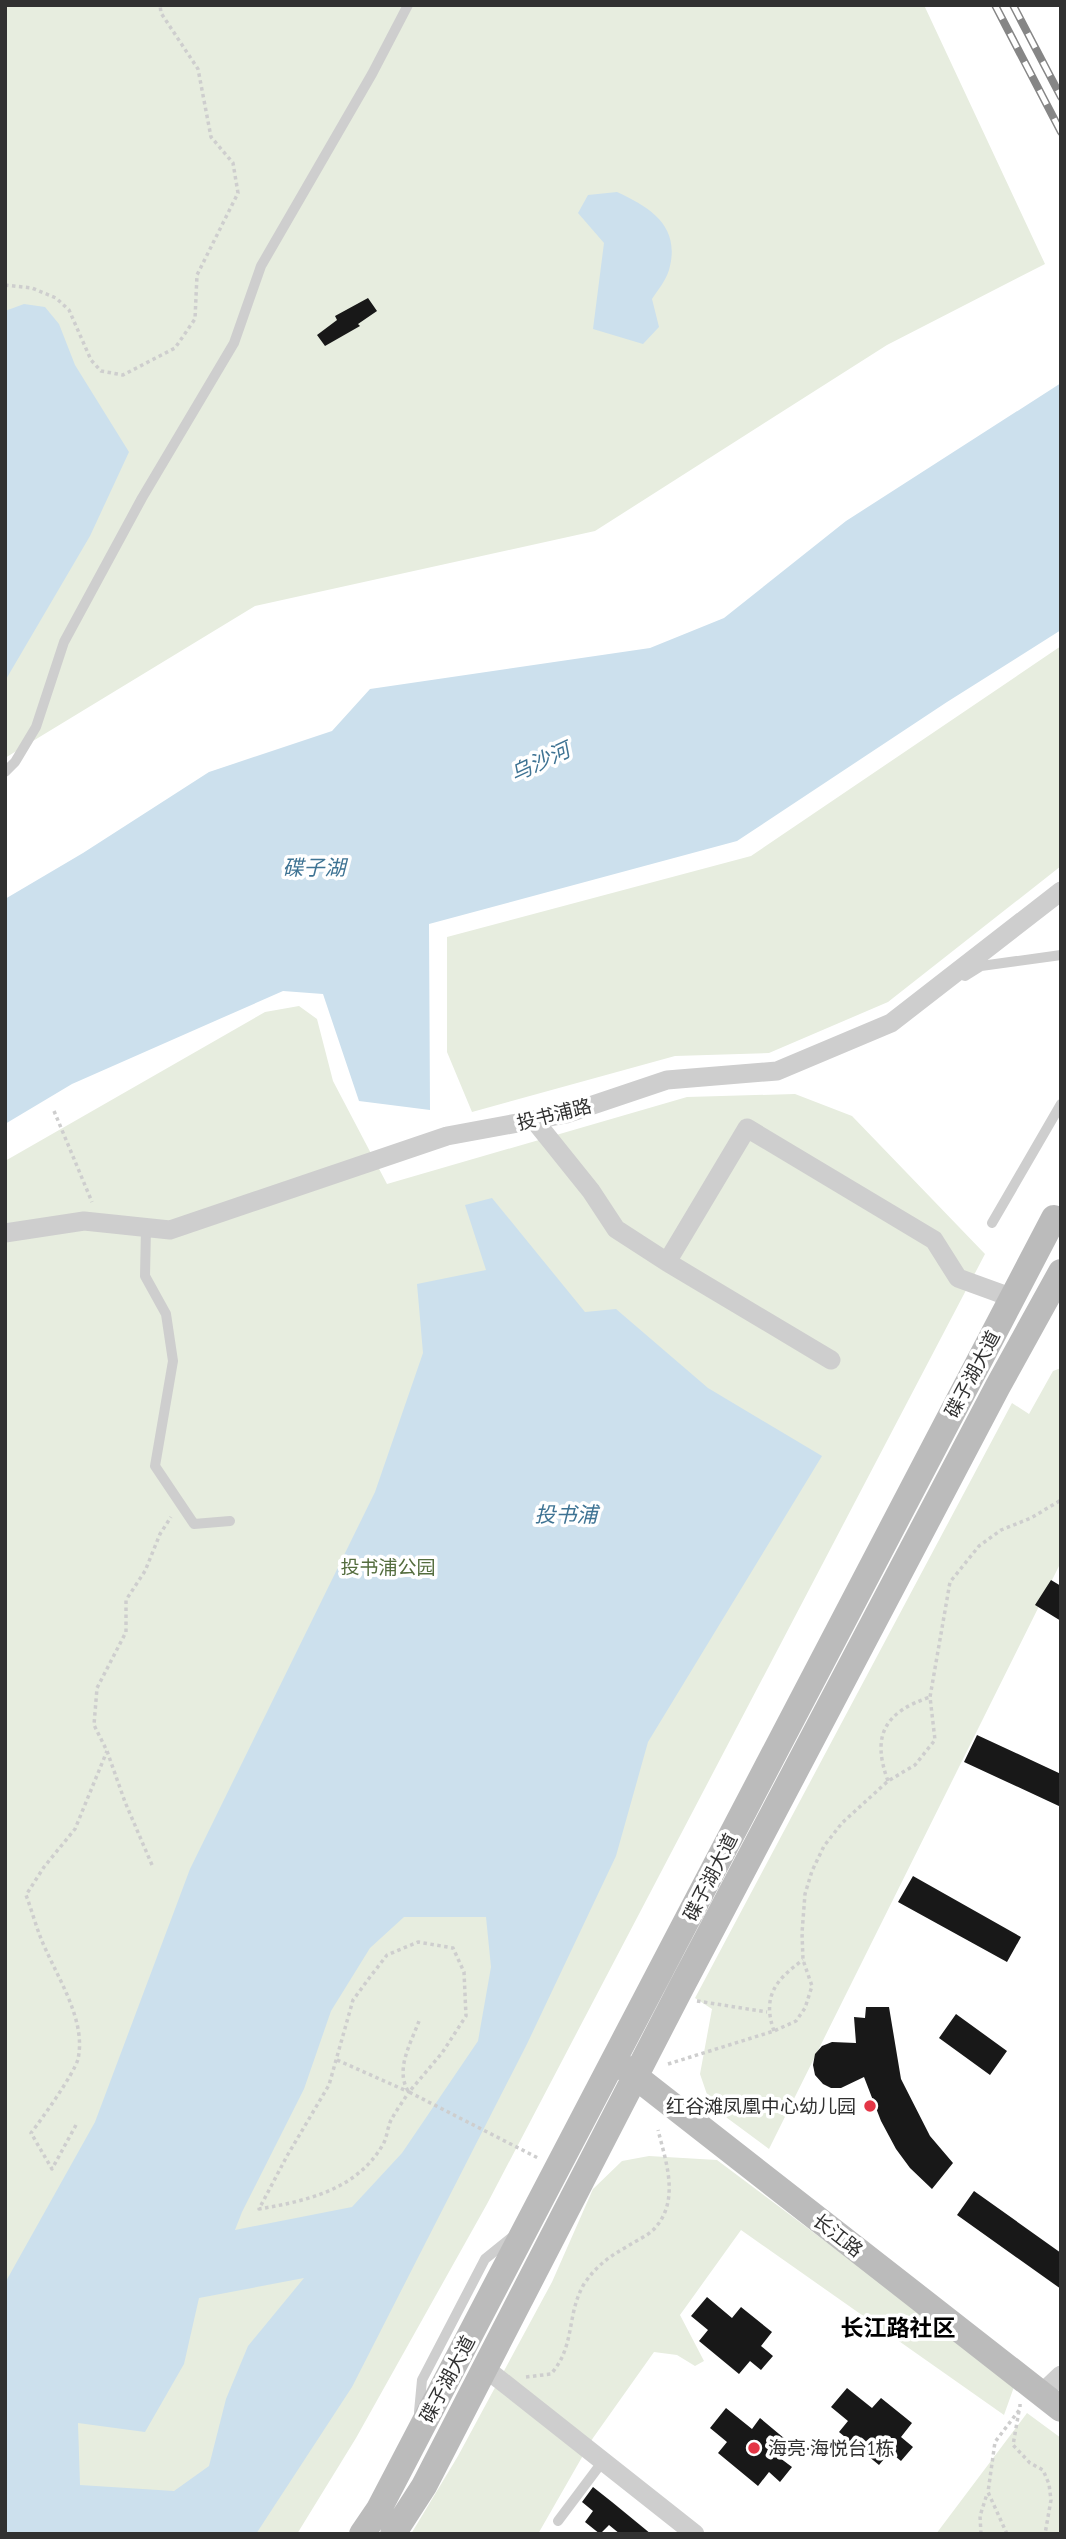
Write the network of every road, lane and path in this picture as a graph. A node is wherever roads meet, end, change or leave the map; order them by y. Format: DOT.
graph roads {
  1 [pos="160,5"];
  2 [pos="408,5"];
  3 [pos="5,285"];
  4 [pos="5,772"];
  5 [pos="1061,891"];
  6 [pos="1061,955"];
  7 [pos="891,1023"];
  8 [pos="1061,1104"];
  9 [pos="54,1111"];
  10 [pos="534,1120"];
  11 [pos="1058,1220"];
  12 [pos="101,1223"];
  13 [pos="992,1223"];
  14 [pos="146,1228"];
  15 [pos="5,1233"];
  16 [pos="667,1262"];
  17 [pos="1025,1274"];
  18 [pos="1057,1286"];
  19 [pos="1013,1297"];
  20 [pos="831,1360"];
  21 [pos="1061,1500"];
  22 [pos="180,1503"];
  23 [pos="230,1521"];
  24 [pos="930,1698"];
  25 [pos="107,1751"];
  26 [pos="888,1781"];
  27 [pos="152,1866"];
  28 [pos="803,1960"];
  29 [pos="676,1998"];
  30 [pos="767,2012"];
  31 [pos="419,2021"];
  32 [pos="774,2031"];
  33 [pos="337,2060"];
  34 [pos="625,2069"];
  35 [pos="409,2092"];
  36 [pos="76,2125"];
  37 [pos="658,2130"];
  38 [pos="559,2168"];
  39 [pos="493,2374"];
  40 [pos="1061,2375"];
  41 [pos="1037,2398"];
  42 [pos="603,2461"];
  43 [pos="988,2492"];
  44 [pos="558,2521"];
  45 [pos="684,2531"];
  46 [pos="362,2534"];
  47 [pos="393,2534"];
  48 [pos="981,2534"];
  49 [pos="1007,2534"];
  50 [pos="1045,2534"];
  1 -- 3 [label="path"];
  2 -- 4 [label="lane"];
  5 -- 7 [label="street, 投书浦路"];
  6 -- 7 [label="lane"];
  7 -- 10 [label="street, 投书浦路"];
  8 -- 13 [label="lane"];
  9 -- 12 [label="path"];
  10 -- 14 [label="street, 投书浦路"];
  10 -- 16 [label="street"];
  11 -- 17 [label="main road, 碟子湖大道"];
  12 -- 14 [label="street, 投书浦路"];
  12 -- 15 [label="street, 投书浦路"];
  14 -- 22 [label="lane"];
  16 -- 19 [label="street"];
  16 -- 20 [label="street"];
  17 -- 18 [label="main road"];
  17 -- 19 [label="main road, 碟子湖大道"];
  18 -- 29 [label="main road, 碟子湖大道"];
  19 -- 34 [label="main road, 碟子湖大道"];
  21 -- 24 [label="path"];
  22 -- 23 [label="lane"];
  22 -- 25 [label="path"];
  24 -- 26 [label="path"];
  24 -- 26 [label="path"];
  25 -- 27 [label="path"];
  25 -- 36 [label="path"];
  26 -- 28 [label="path"];
  28 -- 30 [label="path"];
  28 -- 32 [label="path"];
  29 -- 30 [label="path"];
  29 -- 34 [label="main road, 碟子湖大道"];
  30 -- 32 [label="path"];
  31 -- 35 [label="path"];
  32 -- 34 [label="path"];
  33 -- 35 [label="path"];
  33 -- 35 [label="path"];
  33 -- 35 [label="path"];
  34 -- 38 [label="main road, 碟子湖大道"];
  34 -- 39 [label="main road, 碟子湖大道"];
  34 -- 41 [label="main road, 长江路"];
  35 -- 38 [label="path"];
  37 -- 39 [label="path"];
  38 -- 46 [label="main road, 碟子湖大道"];
  39 -- 42 [label="street"];
  39 -- 47 [label="main road, 碟子湖大道"];
  40 -- 41 [label="street"];
  41 -- 43 [label="path"];
  41 -- 50 [label="path"];
  42 -- 44 [label="lane"];
  42 -- 45 [label="street"];
  43 -- 48 [label="path"];
  43 -- 49 [label="path"];
}
